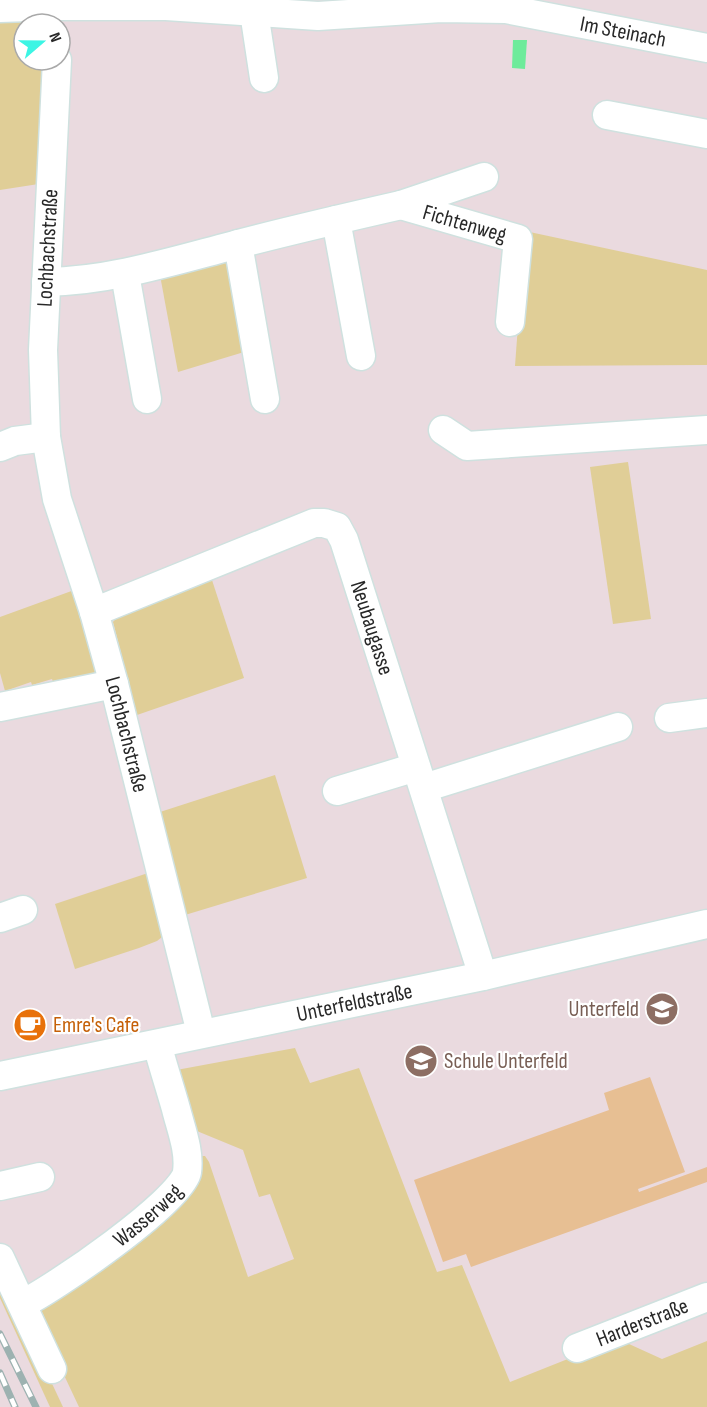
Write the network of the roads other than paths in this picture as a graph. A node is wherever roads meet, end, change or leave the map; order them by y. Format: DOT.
graph roads {
  1 [pos="414,5"];
  2 [pos="0,8"];
  3 [pos="316,8"];
  4 [pos="59,10"];
  5 [pos="254,12"];
  6 [pos="707,48"];
  7 [pos="56,72"];
  8 [pos="264,78"];
  9 [pos="607,115"];
  10 [pos="707,134"];
  11 [pos="484,177"];
  12 [pos="401,205"];
  13 [pos="336,220"];
  14 [pos="238,244"];
  15 [pos="125,274"];
  16 [pos="46,282"];
  17 [pos="510,322"];
  18 [pos="361,356"];
  19 [pos="147,399"];
  20 [pos="265,399"];
  21 [pos="443,429"];
  22 [pos="707,430"];
  23 [pos="46,437"];
  24 [pos="0,447"];
  25 [pos="94,612"];
  26 [pos="114,684"];
  27 [pos="0,707"];
  28 [pos="707,712"];
  29 [pos="669,718"];
  30 [pos="618,727"];
  31 [pos="420,778"];
  32 [pos="337,791"];
  33 [pos="707,924"];
  34 [pos="483,976"];
  35 [pos="201,1033"];
  36 [pos="157,1044"];
  37 [pos="0,1076"];
  38 [pos="40,1178"];
  39 [pos="0,1186"];
  40 [pos="0,1258"];
  41 [pos="707,1297"];
  42 [pos="22,1304"];
  43 [pos="577,1348"];
  44 [pos="52,1369"];
  1 -- 3 [label="street, Im Steinach"];
  1 -- 6 [label="street, Im Steinach"];
  2 -- 4 [label="street, Im Steinach"];
  3 -- 5 [label="street, Im Steinach"];
  4 -- 5 [label="street, Im Steinach"];
  5 -- 8 [label="street"];
  7 -- 16 [label="street, Lochbachstraße"];
  9 -- 10 [label="street"];
  11 -- 12 [label="street, Fichtenweg"];
  12 -- 13 [label="street, Fichtenweg"];
  12 -- 17 [label="street, Fichtenweg"];
  13 -- 14 [label="street, Fichtenweg"];
  13 -- 18 [label="street"];
  14 -- 15 [label="street, Fichtenweg"];
  14 -- 20 [label="street"];
  15 -- 16 [label="street, Fichtenweg"];
  15 -- 19 [label="street"];
  16 -- 23 [label="street, Lochbachstraße"];
  21 -- 22 [label="street"];
  23 -- 24 [label="street"];
  23 -- 25 [label="street, Lochbachstraße"];
  25 -- 26 [label="street, Lochbachstraße"];
  25 -- 31 [label="street, Neubaugasse"];
  26 -- 27 [label="street"];
  26 -- 35 [label="street, Lochbachstraße"];
  28 -- 29 [label="street"];
  30 -- 31 [label="street"];
  31 -- 32 [label="street"];
  31 -- 34 [label="street, Neubaugasse"];
  33 -- 34 [label="street, Unterfeldstraße"];
  34 -- 35 [label="street, Unterfeldstraße"];
  35 -- 36 [label="street, Unterfeldstraße"];
  36 -- 37 [label="street, Unterfeldstraße"];
  36 -- 42 [label="street, Wasserweg"];
  38 -- 39 [label="street"];
  40 -- 42 [label="street"];
  41 -- 43 [label="street, Harderstraße"];
  42 -- 44 [label="street"];
}
